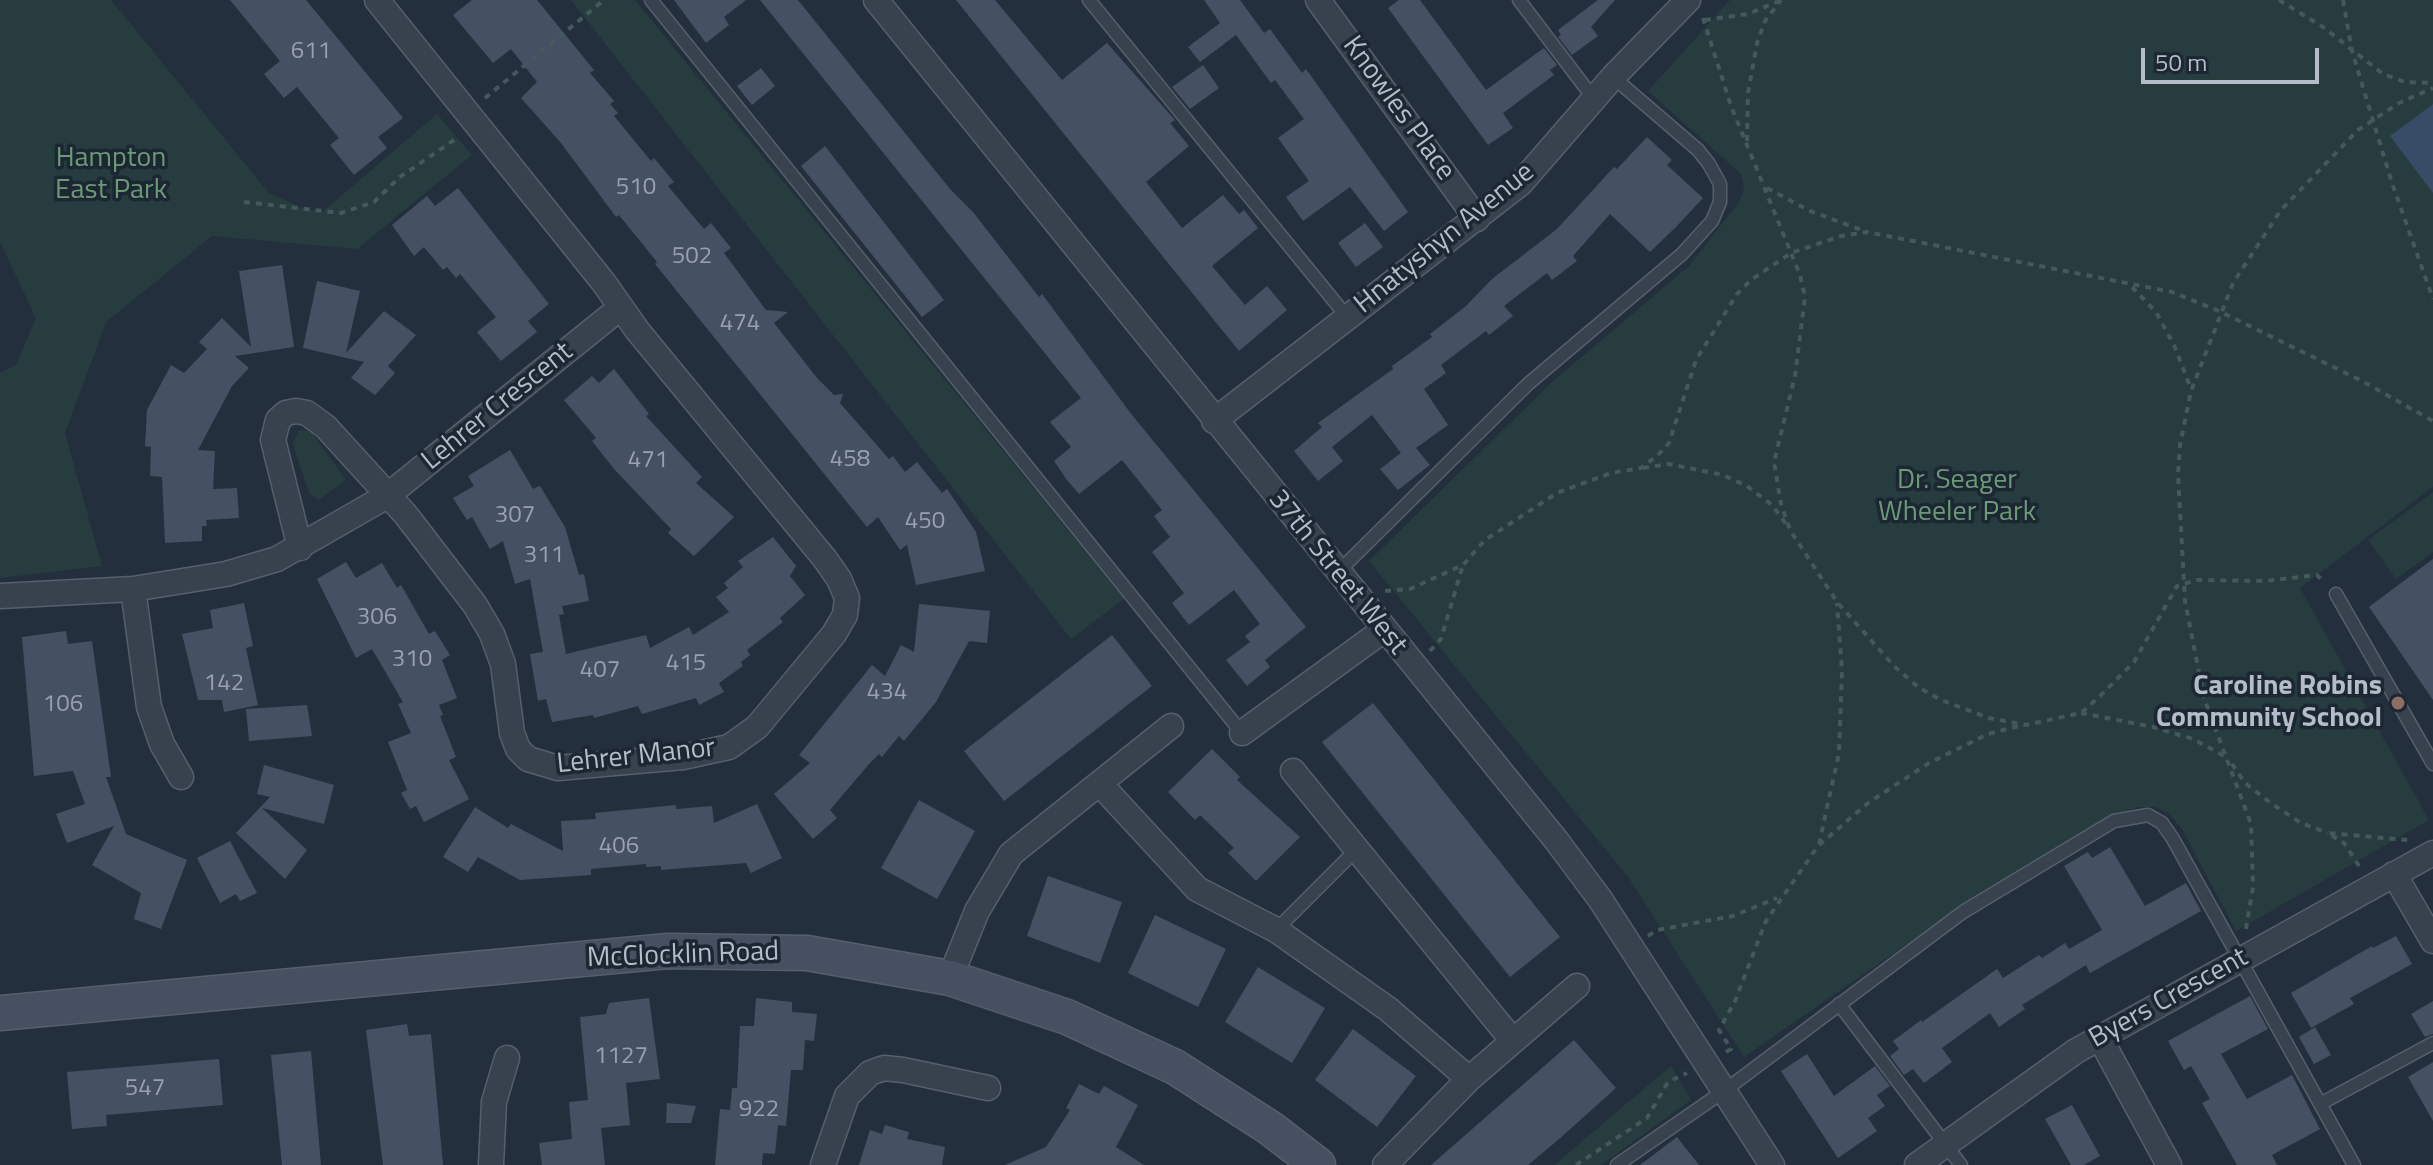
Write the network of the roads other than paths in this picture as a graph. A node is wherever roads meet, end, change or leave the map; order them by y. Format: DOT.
graph roads {
  1 [pos="377,0"];
  2 [pos="651,0"];
  3 [pos="876,0"];
  4 [pos="1089,0"];
  5 [pos="1318,0"];
  6 [pos="1519,0"];
  7 [pos="1687,2"];
  8 [pos="1613,77"];
  9 [pos="1594,99"];
  10 [pos="1477,219"];
  11 [pos="620,308"];
  12 [pos="1348,318"];
  13 [pos="1214,421"];
  14 [pos="387,496"];
  15 [pos="300,548"];
  16 [pos="1337,573"];
  17 [pos="133,589"];
  18 [pos="2336,594"];
  19 [pos="0,596"];
  20 [pos="1385,629"];
  21 [pos="1171,726"];
  22 [pos="1242,733"];
  23 [pos="2433,764"];
  24 [pos="1293,771"];
  25 [pos="181,777"];
  26 [pos="1100,784"];
  27 [pos="1357,849"];
  28 [pos="2429,856"];
  29 [pos="2394,874"];
  30 [pos="1276,930"];
  31 [pos="2433,941"];
  32 [pos="2235,950"];
  33 [pos="950,978"];
  34 [pos="1577,986"];
  35 [pos="1839,1004"];
  36 [pos="0,1013"];
  37 [pos="2100,1038"];
  38 [pos="1513,1041"];
  39 [pos="2433,1043"];
  40 [pos="507,1058"];
  41 [pos="1469,1079"];
  42 [pos="988,1088"];
  43 [pos="1724,1091"];
  44 [pos="2320,1104"];
  45 [pos="1946,1144"];
  46 [pos="491,1165"];
  47 [pos="823,1165"];
  48 [pos="1318,1165"];
  49 [pos="1385,1165"];
  50 [pos="1617,1165"];
  51 [pos="1772,1165"];
  52 [pos="1917,1165"];
  53 [pos="1961,1165"];
  54 [pos="2169,1165"];
  55 [pos="2354,1165"];
  1 -- 11 [label="street"];
  2 -- 22 [label="lane"];
  3 -- 13 [label="street, 37th Street West"];
  4 -- 12 [label="lane"];
  5 -- 10 [label="street, Knowles Place"];
  6 -- 9 [label="lane"];
  7 -- 8 [label="street, Hnatyshyn Avenue"];
  8 -- 9 [label="street, Hnatyshyn Avenue"];
  8 -- 16 [label="lane"];
  9 -- 10 [label="street, Hnatyshyn Avenue"];
  10 -- 12 [label="street, Hnatyshyn Avenue"];
  11 -- 14 [label="street, Lehrer Crescent"];
  11 -- 14 [label="street, Lehrer Manor"];
  12 -- 13 [label="street, Hnatyshyn Avenue"];
  13 -- 16 [label="street, 37th Street West"];
  14 -- 15 [label="street, Lehrer Crescent"];
  14 -- 15 [label="street, Lehrer Manor"];
  15 -- 17 [label="street, Lehrer Crescent"];
  16 -- 20 [label="street, 37th Street West"];
  17 -- 19 [label="street, Lehrer Crescent"];
  17 -- 25 [label="street"];
  18 -- 23 [label="lane"];
  20 -- 22 [label="street"];
  20 -- 43 [label="street, 37th Street West"];
  21 -- 26 [label="street"];
  24 -- 27 [label="street"];
  26 -- 30 [label="street"];
  26 -- 33 [label="street"];
  27 -- 30 [label="lane"];
  27 -- 38 [label="street"];
  28 -- 29 [label="street, Byers Crescent"];
  29 -- 31 [label="street"];
  29 -- 32 [label="street, Byers Crescent"];
  30 -- 41 [label="street"];
  32 -- 35 [label="lane"];
  32 -- 37 [label="street, Byers Crescent"];
  32 -- 44 [label="lane"];
  33 -- 36 [label="street, McClocklin Road"];
  33 -- 48 [label="street, McClocklin Road"];
  34 -- 38 [label="street"];
  35 -- 43 [label="lane"];
  35 -- 45 [label="lane"];
  37 -- 45 [label="street, Byers Crescent"];
  37 -- 54 [label="street"];
  38 -- 41 [label="street"];
  39 -- 44 [label="lane"];
  40 -- 46 [label="street"];
  41 -- 49 [label="street"];
  42 -- 47 [label="street"];
  43 -- 50 [label="lane"];
  43 -- 51 [label="street, 37th Street West"];
  44 -- 55 [label="lane"];
  45 -- 52 [label="street, Byers Crescent"];
  45 -- 53 [label="lane"];
}
